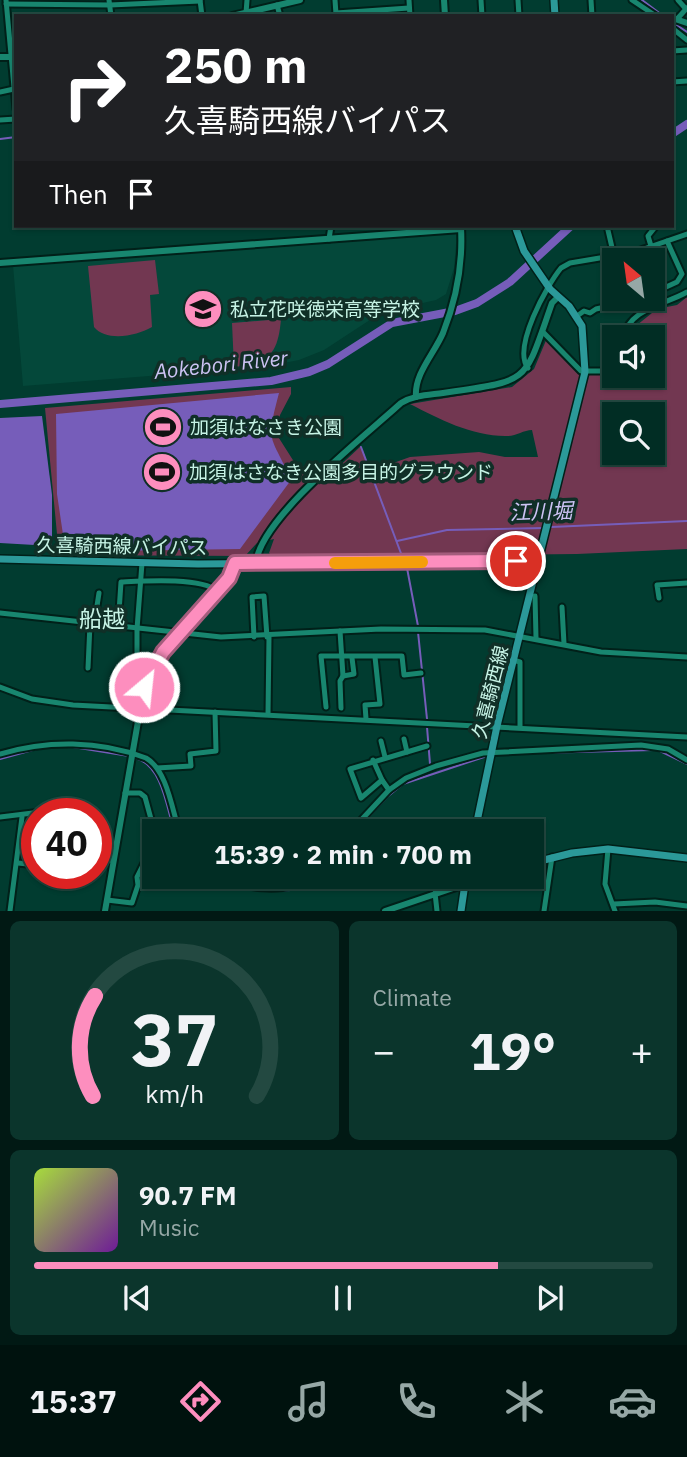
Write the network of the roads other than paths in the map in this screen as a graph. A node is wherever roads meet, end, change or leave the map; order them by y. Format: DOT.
graph roads {
  1 [pos="247,0"];
  2 [pos="300,0"];
  3 [pos="335,0"];
  4 [pos="409,0"];
  5 [pos="632,0"];
  6 [pos="678,0"];
  7 [pos="200,1"];
  8 [pos="292,1"];
  9 [pos="6,2"];
  10 [pos="110,3"];
  11 [pos="82,5"];
  12 [pos="277,5"];
  13 [pos="409,8"];
  14 [pos="687,9"];
  15 [pos="246,13"];
  16 [pos="82,14"];
  17 [pos="241,14"];
  18 [pos="279,14"];
  19 [pos="336,14"];
  20 [pos="410,14"];
  21 [pos="653,14"];
  22 [pos="675,18"];
  23 [pos="687,23"];
  24 [pos="0,24"];
  25 [pos="8,24"];
  26 [pos="0,57"];
  27 [pos="13,57"];
  28 [pos="331,228"];
  29 [pos="461,228"];
  30 [pos="516,228"];
  31 [pos="607,228"];
  32 [pos="654,228"];
  33 [pos="687,234"];
  34 [pos="329,239"];
  35 [pos="667,241"];
  36 [pos="651,246"];
  37 [pos="612,248"];
  38 [pos="644,248"];
  39 [pos="602,258"];
  40 [pos="0,263"];
  41 [pos="665,288"];
  42 [pos="550,289"];
  43 [pos="687,292"];
  44 [pos="558,298"];
  45 [pos="602,308"];
  46 [pos="580,314"];
  47 [pos="629,325"];
  48 [pos="544,332"];
  49 [pos="528,368"];
  50 [pos="602,371"];
  51 [pos="585,372"];
  52 [pos="416,397"];
  53 [pos="0,559"];
  54 [pos="538,561"];
  55 [pos="142,563"];
  56 [pos="235,563"];
  57 [pos="256,563"];
  58 [pos="141,581"];
  59 [pos="687,583"];
  60 [pos="217,591"];
  61 [pos="99,593"];
  62 [pos="535,596"];
  63 [pos="659,598"];
  64 [pos="562,607"];
  65 [pos="0,613"];
  66 [pos="92,624"];
  67 [pos="118,627"];
  68 [pos="137,629"];
  69 [pos="340,631"];
  70 [pos="178,634"];
  71 [pos="520,635"];
  72 [pos="254,637"];
  73 [pos="268,637"];
  74 [pos="536,638"];
  75 [pos="564,644"];
  76 [pos="342,657"];
  77 [pos="375,657"];
  78 [pos="687,657"];
  79 [pos="352,658"];
  80 [pos="513,660"];
  81 [pos="88,668"];
  82 [pos="421,673"];
  83 [pos="343,676"];
  84 [pos="0,687"];
  85 [pos="142,696"];
  86 [pos="326,707"];
  87 [pos="341,708"];
  88 [pos="138,709"];
  89 [pos="215,712"];
  90 [pos="268,714"];
  91 [pos="366,719"];
  92 [pos="497,726"];
  93 [pos="520,727"];
  94 [pos="588,731"];
  95 [pos="687,737"];
  96 [pos="404,739"];
  97 [pos="381,741"];
  98 [pos="426,746"];
  99 [pos="587,747"];
  100 [pos="132,752"];
  101 [pos="407,752"];
  102 [pos="0,754"];
  103 [pos="490,755"];
  104 [pos="385,757"];
  105 [pos="373,760"];
  106 [pos="687,760"];
  107 [pos="157,768"];
  108 [pos="382,780"];
  109 [pos="389,790"];
  110 [pos="125,793"];
  111 [pos="0,817"];
  112 [pos="21,817"];
  113 [pos="175,819"];
  114 [pos="362,819"];
  115 [pos="477,819"];
  116 [pos="21,828"];
  117 [pos="608,849"];
  118 [pos="552,857"];
  119 [pos="687,858"];
  120 [pos="114,859"];
  121 [pos="544,859"];
  122 [pos="18,863"];
  123 [pos="21,863"];
  124 [pos="444,889"];
  125 [pos="464,889"];
  126 [pos="435,893"];
  127 [pos="107,900"];
  128 [pos="666,903"];
  129 [pos="614,904"];
  130 [pos="687,906"];
  131 [pos="10,911"];
  132 [pos="105,911"];
  133 [pos="385,911"];
  134 [pos="437,911"];
  135 [pos="461,911"];
  136 [pos="544,911"];
  137 [pos="615,911"];
  138 [pos="666,911"];
  1 -- 15 [label="street"];
  2 -- 8 [label="street"];
  3 -- 19 [label="street"];
  4 -- 13 [label="street"];
  5 -- 21 [label="street"];
  6 -- 14 [label="street"];
  7 -- 10 [label="street"];
  8 -- 12 [label="street"];
  9 -- 11 [label="street"];
  9 -- 25 [label="street"];
  10 -- 11 [label="street"];
  11 -- 16 [label="street"];
  12 -- 15 [label="street"];
  12 -- 18 [label="street"];
  13 -- 19 [label="street"];
  13 -- 20 [label="street"];
  14 -- 22 [label="street"];
  15 -- 17 [label="street"];
  22 -- 23 [label="street"];
  24 -- 25 [label="street"];
  25 -- 27 [label="street"];
  26 -- 27 [label="street"];
  28 -- 34 [label="street"];
  29 -- 34 [label="street"];
  29 -- 52 [label="street"];
  30 -- 42 [label="main road"];
  31 -- 37 [label="street"];
  32 -- 36 [label="street"];
  33 -- 35 [label="street"];
  34 -- 40 [label="street"];
  35 -- 36 [label="street"];
  35 -- 41 [label="street"];
  36 -- 38 [label="street"];
  39 -- 42 [label="street"];
  42 -- 44 [label="main road"];
  42 -- 49 [label="street"];
  43 -- 47 [label="street"];
  44 -- 46 [label="main road"];
  44 -- 48 [label="street"];
  45 -- 46 [label="street"];
  46 -- 51 [label="main road, 久喜騎西線"];
  48 -- 49 [label="street"];
  48 -- 51 [label="street"];
  49 -- 52 [label="street"];
  50 -- 51 [label="street"];
  51 -- 54 [label="main road, 久喜騎西線"];
  52 -- 57 [label="street"];
  53 -- 55 [label="main road, 久喜騎西線バイパス"];
  54 -- 57 [label="main road, 久喜騎西線バイパス"];
  54 -- 71 [label="main road, 久喜騎西線"];
  55 -- 56 [label="main road, 久喜騎西線バイパス"];
  55 -- 58 [label="street"];
  56 -- 57 [label="main road, 久喜騎西線バイパス"];
  56 -- 60 [label="street"];
  58 -- 60 [label="street"];
  58 -- 67 [label="street"];
  58 -- 68 [label="street"];
  59 -- 63 [label="street"];
  60 -- 70 [label="street"];
  61 -- 66 [label="street"];
  62 -- 74 [label="street"];
  64 -- 75 [label="street"];
  65 -- 66 [label="street"];
  66 -- 67 [label="street"];
  66 -- 81 [label="street"];
  67 -- 68 [label="street"];
  68 -- 70 [label="street"];
  68 -- 85 [label="street"];
  69 -- 71 [label="street"];
  69 -- 73 [label="street"];
  69 -- 76 [label="street"];
  70 -- 72 [label="street"];
  70 -- 85 [label="street"];
  71 -- 74 [label="street"];
  71 -- 80 [label="main road, 久喜騎西線"];
  72 -- 73 [label="street"];
  72 -- 73 [label="street"];
  73 -- 90 [label="street"];
  74 -- 75 [label="street"];
  75 -- 78 [label="street"];
  76 -- 79 [label="street"];
  76 -- 83 [label="street"];
  76 -- 86 [label="street"];
  77 -- 79 [label="street"];
  77 -- 82 [label="street"];
  77 -- 91 [label="street"];
  79 -- 83 [label="street"];
  80 -- 92 [label="main road, 久喜騎西線"];
  80 -- 93 [label="street"];
  83 -- 87 [label="street"];
  84 -- 88 [label="street"];
  85 -- 88 [label="street"];
  88 -- 89 [label="street"];
  88 -- 100 [label="street"];
  89 -- 90 [label="street"];
  89 -- 107 [label="street"];
  90 -- 91 [label="street"];
  91 -- 92 [label="street"];
  92 -- 93 [label="street"];
  92 -- 103 [label="main road, 久喜騎西線"];
  93 -- 94 [label="street"];
  94 -- 95 [label="street"];
  94 -- 99 [label="street"];
  96 -- 101 [label="street"];
  97 -- 104 [label="street"];
  98 -- 101 [label="street"];
  99 -- 103 [label="street"];
  99 -- 106 [label="street"];
  100 -- 102 [label="street"];
  100 -- 107 [label="street"];
  100 -- 110 [label="street"];
  101 -- 104 [label="street"];
  103 -- 109 [label="street"];
  103 -- 115 [label="main road, 久喜騎西線"];
  104 -- 105 [label="street"];
  105 -- 108 [label="street"];
  105 -- 108 [label="street"];
  107 -- 113 [label="street"];
  108 -- 109 [label="street"];
  109 -- 114 [label="street"];
  110 -- 120 [label="street"];
  110 -- 127 [label="street"];
  111 -- 112 [label="street"];
  116 -- 122 [label="street"];
  117 -- 118 [label="main road"];
  117 -- 119 [label="main road"];
  117 -- 129 [label="street"];
  118 -- 121 [label="main road"];
  118 -- 136 [label="street"];
  120 -- 127 [label="street"];
  122 -- 123 [label="street"];
  122 -- 131 [label="street"];
  124 -- 126 [label="street"];
  125 -- 135 [label="main road"];
  126 -- 133 [label="street"];
  126 -- 134 [label="street"];
  127 -- 132 [label="street"];
  128 -- 129 [label="street"];
  128 -- 130 [label="street"];
  128 -- 138 [label="street"];
  129 -- 137 [label="street"];
}
